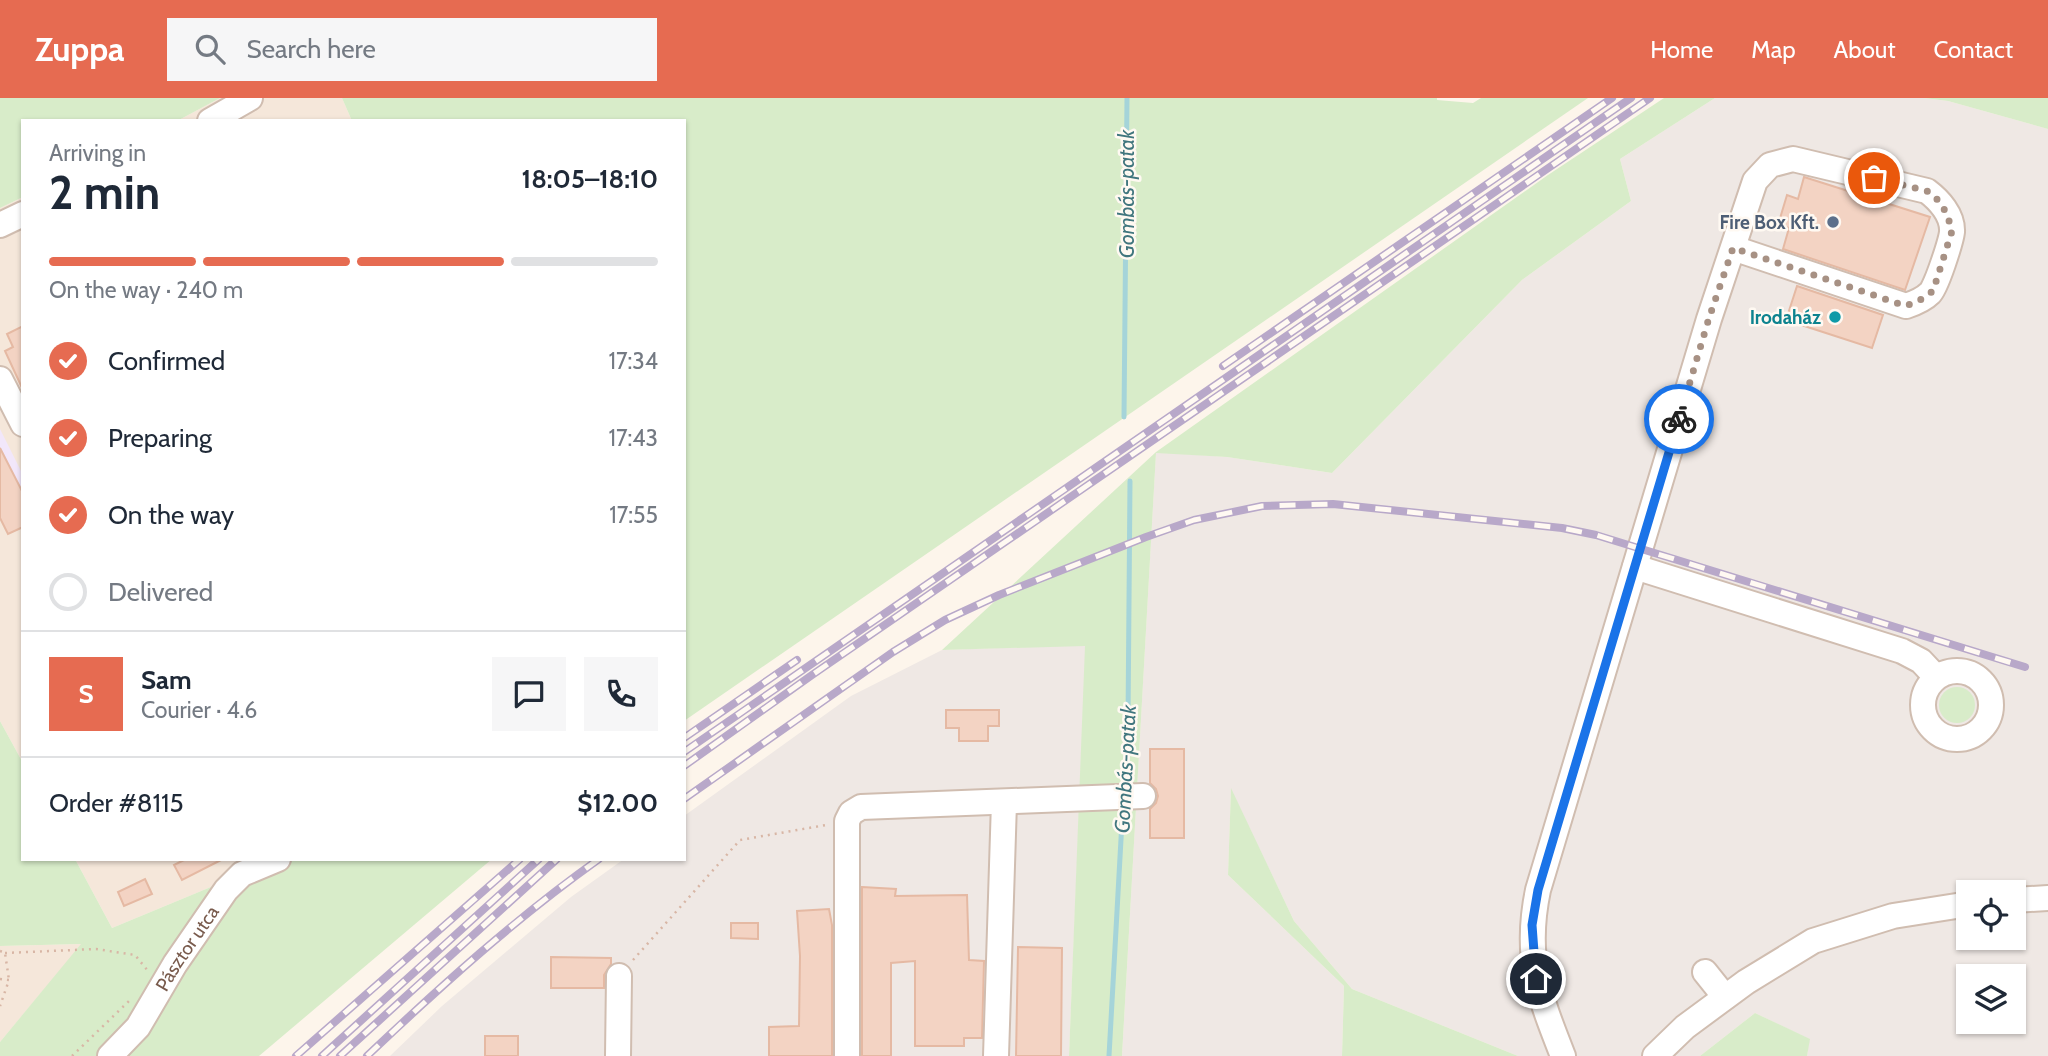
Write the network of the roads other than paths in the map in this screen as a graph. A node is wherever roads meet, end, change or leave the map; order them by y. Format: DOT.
graph roads {
  1 [pos="250,98"];
  2 [pos="213,119"];
  3 [pos="21,215"];
  4 [pos="0,225"];
  5 [pos="1733,248"];
  6 [pos="0,379"];
  7 [pos="21,418"];
  8 [pos="1635,567"];
  9 [pos="1936,677"];
  10 [pos="1143,796"];
  11 [pos="1004,802"];
  12 [pos="268,861"];
  13 [pos="239,867"];
  14 [pos="2048,898"];
  15 [pos="2026,899"];
  16 [pos="1956,906"];
  17 [pos="1705,972"];
  18 [pos="619,976"];
  19 [pos="1725,997"];
  20 [pos="110,1056"];
  21 [pos="618,1056"];
  22 [pos="847,1056"];
  23 [pos="996,1056"];
  24 [pos="1563,1056"];
  25 [pos="1655,1056"];
  1 -- 2 [label="street"];
  3 -- 4 [label="street"];
  5 -- 5 [label="street"];
  5 -- 8 [label="street"];
  6 -- 7 [label="street"];
  8 -- 9 [label="street"];
  8 -- 24 [label="street"];
  10 -- 11 [label="street"];
  11 -- 22 [label="street"];
  11 -- 23 [label="street"];
  12 -- 13 [label="street, Pásztor utca"];
  13 -- 20 [label="street, Pásztor utca"];
  14 -- 15 [label="street"];
  16 -- 19 [label="street"];
  17 -- 19 [label="street"];
  18 -- 21 [label="street"];
  19 -- 25 [label="street"];
}
